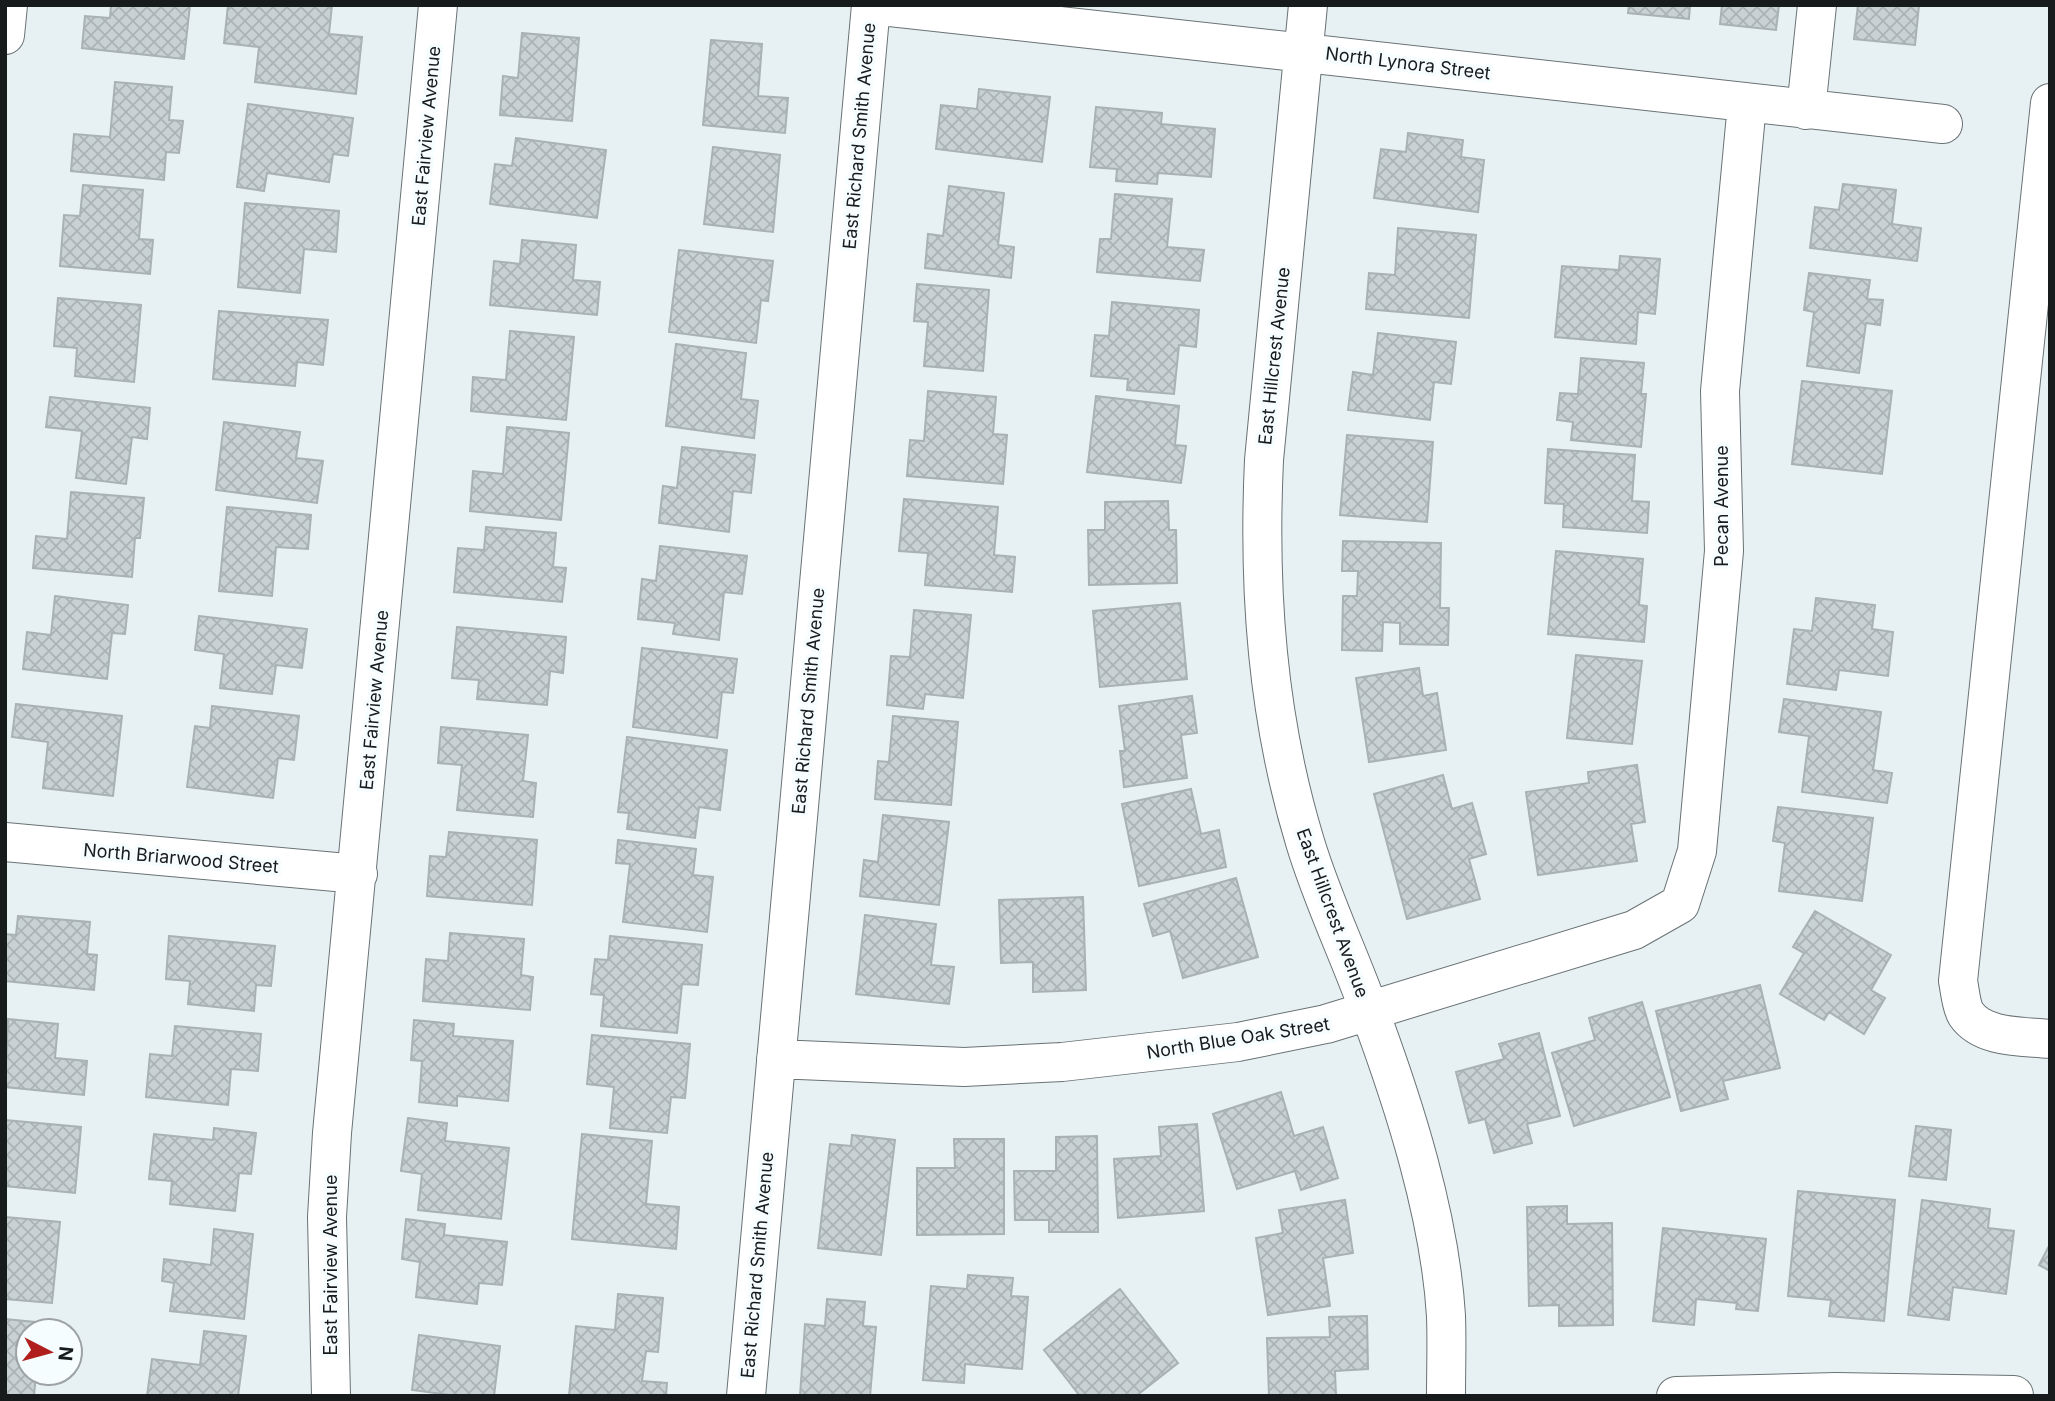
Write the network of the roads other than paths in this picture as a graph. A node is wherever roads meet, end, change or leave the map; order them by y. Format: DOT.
graph roads {
  1 [pos="8,5"];
  2 [pos="438,5"];
  3 [pos="871,5"];
  4 [pos="1308,5"];
  5 [pos="1817,5"];
  6 [pos="5,35"];
  7 [pos="1304,51"];
  8 [pos="2050,103"];
  9 [pos="1747,104"];
  10 [pos="1806,110"];
  11 [pos="1943,124"];
  12 [pos="5,842"];
  13 [pos="358,874"];
  14 [pos="1680,904"];
  15 [pos="1370,1012"];
  16 [pos="2050,1039"];
  17 [pos="776,1059"];
  18 [pos="2014,1395"];
  19 [pos="331,1396"];
  20 [pos="746,1396"];
  21 [pos="1447,1396"];
  22 [pos="1676,1396"];
  1 -- 6 [label="street"];
  2 -- 13 [label="street, East Fairview Avenue"];
  3 -- 7 [label="street, North Lynora Street"];
  3 -- 17 [label="street, East Richard Smith Avenue"];
  4 -- 7 [label="street, East Hillcrest Avenue"];
  5 -- 10 [label="street"];
  7 -- 9 [label="street, North Lynora Street"];
  7 -- 15 [label="street, East Hillcrest Avenue"];
  8 -- 16 [label="street"];
  9 -- 10 [label="street, North Lynora Street"];
  9 -- 14 [label="street, Pecan Avenue"];
  10 -- 11 [label="street, North Lynora Street"];
  12 -- 13 [label="street, North Briarwood Street"];
  13 -- 19 [label="street, East Fairview Avenue"];
  14 -- 15 [label="street, North Blue Oak Street"];
  15 -- 17 [label="street, North Blue Oak Street"];
  15 -- 21 [label="street, East Hillcrest Avenue"];
  17 -- 20 [label="street, East Richard Smith Avenue"];
  18 -- 22 [label="street"];
}
